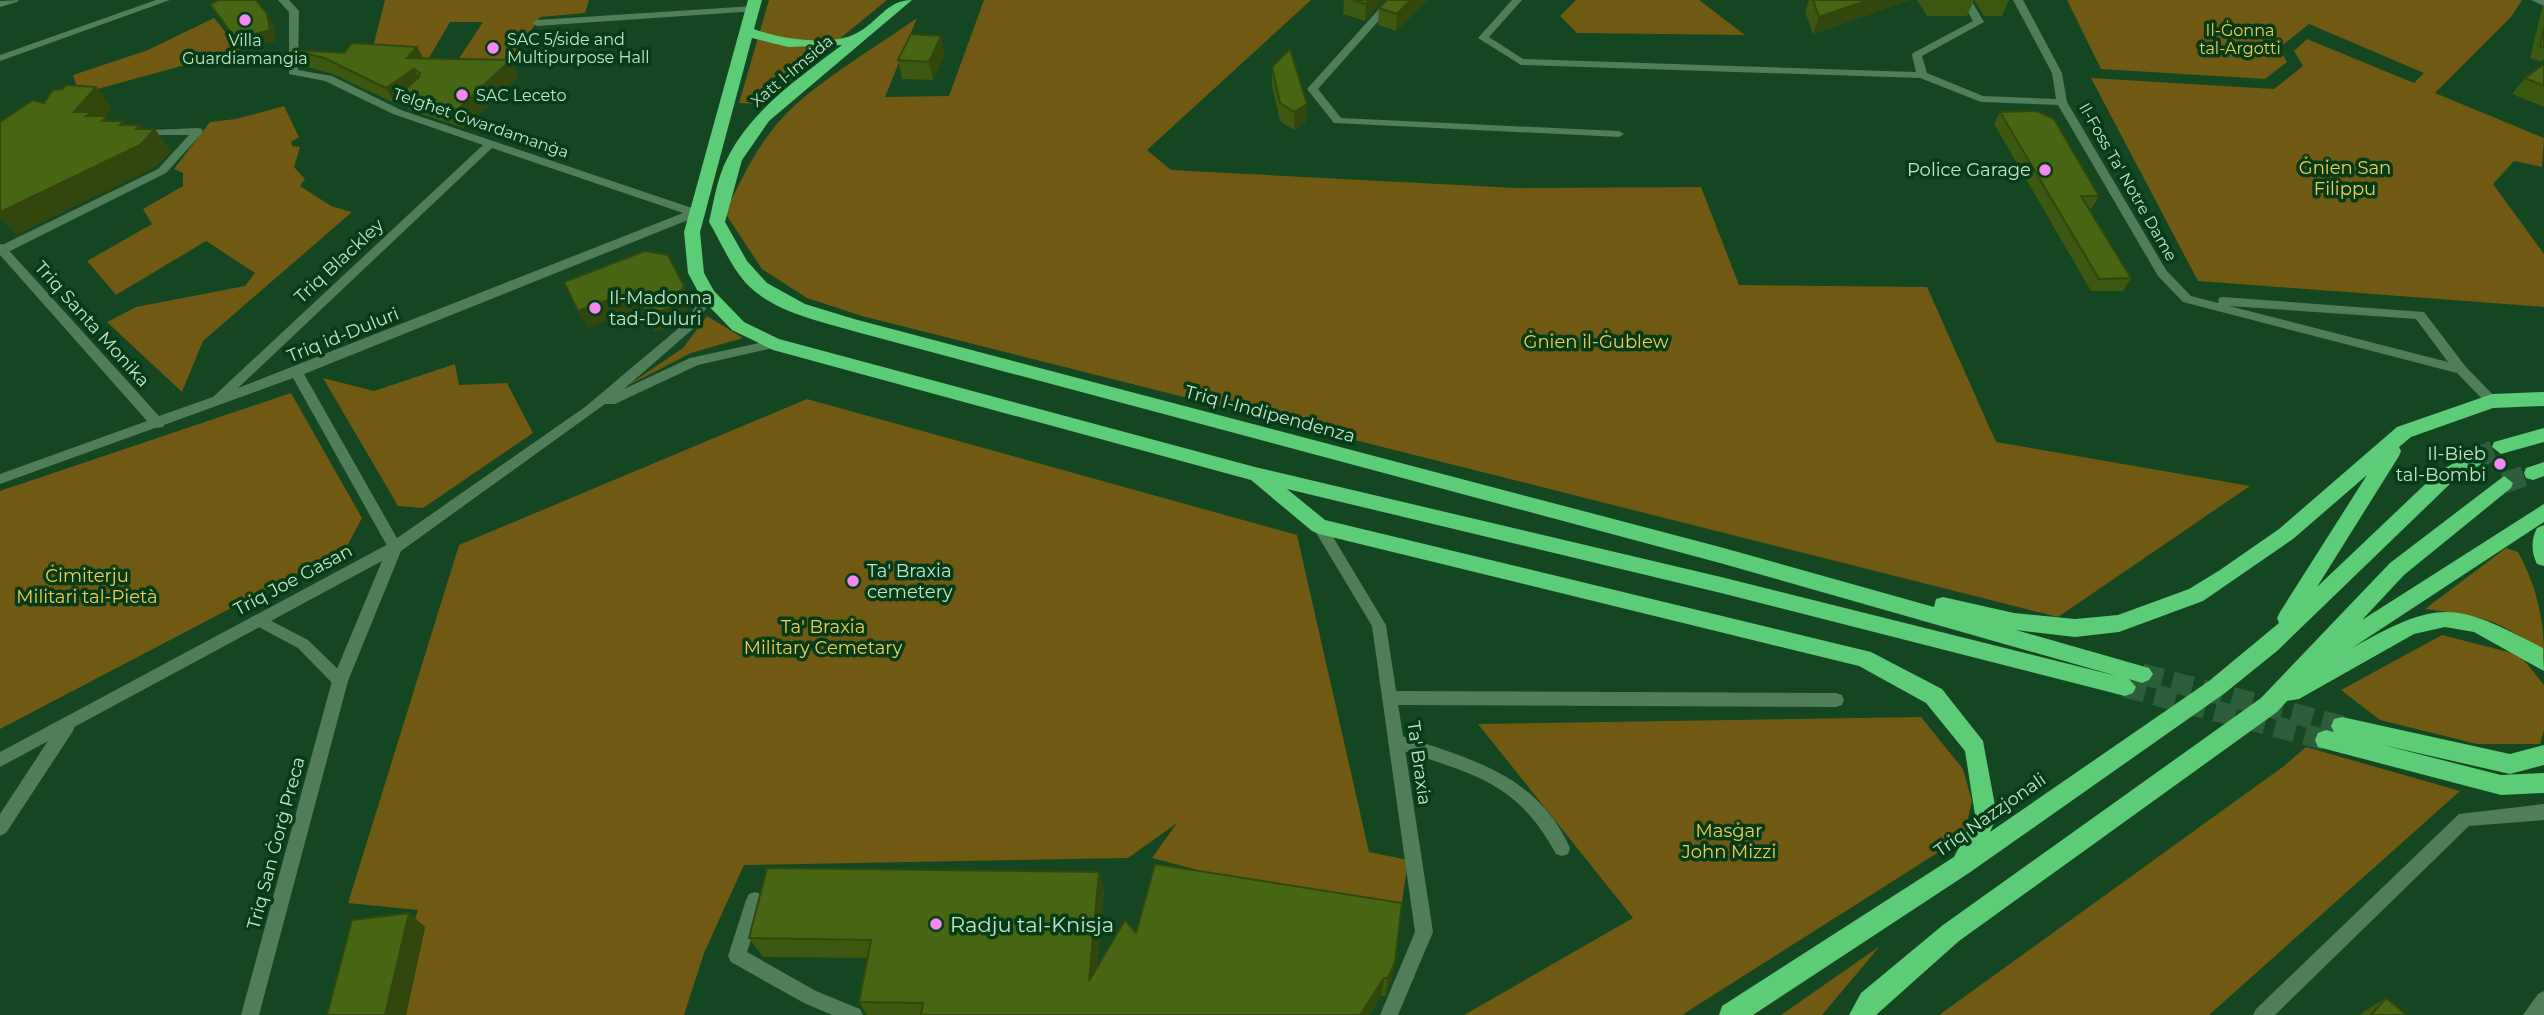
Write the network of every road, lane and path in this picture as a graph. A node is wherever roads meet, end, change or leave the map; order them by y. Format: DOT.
graph roads {
  1 [pos="164,0"];
  2 [pos="283,0"];
  3 [pos="905,0"];
  4 [pos="1392,0"];
  5 [pos="1517,0"];
  6 [pos="1966,0"];
  7 [pos="2018,0"];
  8 [pos="2536,0"];
  9 [pos="2544,3"];
  10 [pos="754,4"];
  11 [pos="537,23"];
  12 [pos="747,32"];
  13 [pos="863,37"];
  14 [pos="0,58"];
  15 [pos="1922,75"];
  16 [pos="2062,102"];
  17 [pos="155,132"];
  18 [pos="1619,134"];
  19 [pos="490,144"];
  20 [pos="694,213"];
  21 [pos="1,249"];
  22 [pos="708,295"];
  23 [pos="2187,299"];
  24 [pos="809,312"];
  25 [pos="773,344"];
  26 [pos="2461,370"];
  27 [pos="296,372"];
  28 [pos="2544,399"];
  29 [pos="2492,401"];
  30 [pos="212,405"];
  31 [pos="590,410"];
  32 [pos="158,424"];
  33 [pos="2404,432"];
  34 [pos="2544,435"];
  35 [pos="2501,447"];
  36 [pos="2474,459"];
  37 [pos="1255,474"];
  38 [pos="0,479"];
  39 [pos="2504,483"];
  40 [pos="2544,512"];
  41 [pos="1320,526"];
  42 [pos="2544,533"];
  43 [pos="396,547"];
  44 [pos="1720,555"];
  45 [pos="2544,558"];
  46 [pos="260,621"];
  47 [pos="2270,645"];
  48 [pos="2544,662"];
  49 [pos="2304,669"];
  50 [pos="2142,674"];
  51 [pos="340,681"];
  52 [pos="2125,687"];
  53 [pos="1390,698"];
  54 [pos="1836,700"];
  55 [pos="2269,705"];
  56 [pos="67,726"];
  57 [pos="1396,741"];
  58 [pos="2544,755"];
  59 [pos="0,760"];
  60 [pos="2544,783"];
  61 [pos="2544,812"];
  62 [pos="0,828"];
  63 [pos="1562,848"];
  64 [pos="1961,865"];
  65 [pos="755,900"];
  66 [pos="2544,1000"];
  67 [pos="250,1015"];
  68 [pos="854,1015"];
  69 [pos="1389,1015"];
  70 [pos="1731,1015"];
  71 [pos="1861,1015"];
  72 [pos="2262,1015"];
  73 [pos="2532,1015"];
  1 -- 14 [label="street"];
  2 -- 19 [label="street, Telgħet Gwardamanġa"];
  3 -- 13 [label="highway, Xatt l-Imsida"];
  4 -- 18 [label="street"];
  5 -- 15 [label="street"];
  6 -- 15 [label="street"];
  7 -- 16 [label="street, Il-Foss Ta' Notre Dame"];
  8 -- 9 [label="street"];
  10 -- 11 [label="street"];
  10 -- 12 [label="highway, Xatt l-Imsida"];
  12 -- 13 [label="highway"];
  12 -- 20 [label="highway, Xatt l-Imsida"];
  13 -- 24 [label="highway, Xatt l-Imsida"];
  15 -- 16 [label="street"];
  16 -- 23 [label="street, Il-Foss Ta' Notre Dame"];
  17 -- 21 [label="street"];
  19 -- 20 [label="street, Telgħet Gwardamanġa"];
  19 -- 30 [label="street, Triq Blackley"];
  20 -- 22 [label="highway, Xatt l-Imsida"];
  20 -- 27 [label="street, Triq id-Duluri"];
  21 -- 32 [label="street, Triq Santa Monika"];
  22 -- 25 [label="highway, Xatt l-Imsida"];
  22 -- 31 [label="street, Triq Joe Gasan"];
  23 -- 26 [label="street"];
  23 -- 26 [label="street"];
  24 -- 44 [label="highway, Triq l-Indipendenza"];
  25 -- 31 [label="street, Triq Joe Gasan"];
  25 -- 37 [label="highway"];
  26 -- 29 [label="street"];
  27 -- 30 [label="street, Triq id-Duluri"];
  27 -- 43 [label="street"];
  28 -- 29 [label="highway"];
  29 -- 33 [label="highway"];
  30 -- 32 [label="street, Triq id-Duluri"];
  31 -- 43 [label="street, Triq Joe Gasan"];
  32 -- 38 [label="street, Triq id-Duluri"];
  33 -- 44 [label="highway"];
  33 -- 47 [label="highway, Triq Nazzjonali"];
  34 -- 35 [label="highway"];
  36 -- 47 [label="highway, Triq Nazzjonali"];
  37 -- 41 [label="highway"];
  37 -- 52 [label="highway"];
  39 -- 49 [label="highway"];
  40 -- 49 [label="highway"];
  41 -- 53 [label="street, Ta' Braxia"];
  41 -- 64 [label="highway"];
  42 -- 45 [label="highway"];
  43 -- 46 [label="street, Triq Joe Gasan"];
  43 -- 51 [label="street, Triq San Ġorġ Preca"];
  44 -- 50 [label="highway"];
  46 -- 51 [label="street"];
  46 -- 56 [label="street, Triq Joe Gasan"];
  47 -- 64 [label="highway, Triq Nazzjonali"];
  48 -- 55 [label="highway"];
  49 -- 55 [label="highway"];
  51 -- 67 [label="street, Triq San Ġorġ Preca"];
  53 -- 54 [label="street"];
  53 -- 57 [label="street, Ta' Braxia"];
  55 -- 71 [label="highway"];
  56 -- 59 [label="street, Triq Joe Gasan"];
  56 -- 62 [label="street"];
  57 -- 63 [label="street"];
  57 -- 69 [label="street, Ta' Braxia"];
  58 -- 60 [label="highway"];
  61 -- 72 [label="street"];
  64 -- 70 [label="highway, Triq Nazzjonali"];
  65 -- 68 [label="street"];
  66 -- 73 [label="street"];
}
